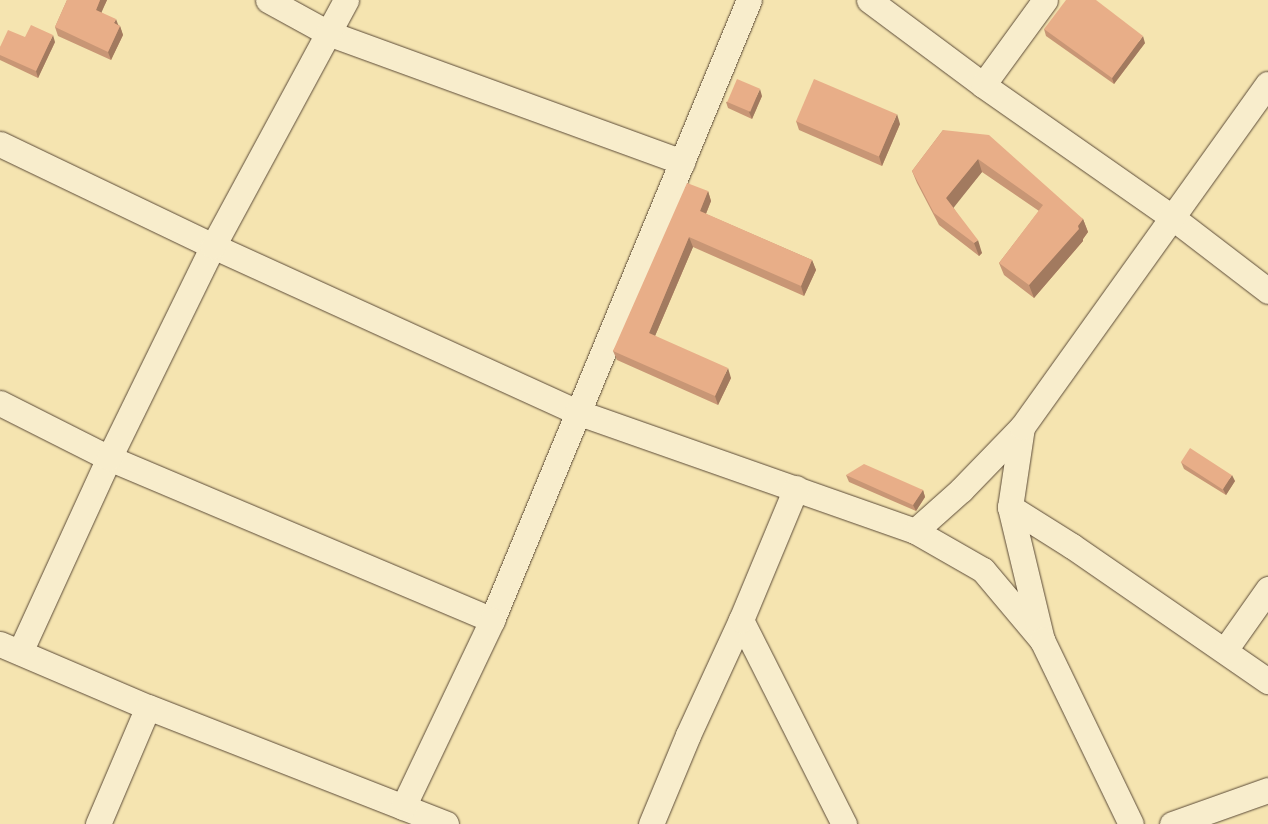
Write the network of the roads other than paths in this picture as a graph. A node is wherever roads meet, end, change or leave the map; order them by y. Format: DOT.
graph roads {
  1 [pos="268,0"];
  2 [pos="346,0"];
  3 [pos="749,0"];
  4 [pos="869,0"];
  5 [pos="1045,0"];
  6 [pos="328,33"];
  7 [pos="1268,84"];
  8 [pos="983,85"];
  9 [pos="0,144"];
  10 [pos="682,162"];
  11 [pos="1173,218"];
  12 [pos="213,246"];
  13 [pos="1268,291"];
  14 [pos="0,403"];
  15 [pos="577,412"];
  16 [pos="1022,427"];
  17 [pos="109,458"];
  18 [pos="796,488"];
  19 [pos="1010,507"];
  20 [pos="915,531"];
  21 [pos="1268,589"];
  22 [pos="492,620"];
  23 [pos="741,620"];
  24 [pos="1042,640"];
  25 [pos="10,648"];
  26 [pos="1225,650"];
  27 [pos="1268,681"];
  28 [pos="148,707"];
  29 [pos="1268,790"];
  30 [pos="403,807"];
  31 [pos="98,824"];
  32 [pos="446,824"];
  33 [pos="651,824"];
  34 [pos="844,824"];
  35 [pos="1131,824"];
  36 [pos="1172,824"];
  1 -- 6 [label="street"];
  2 -- 6 [label="street"];
  3 -- 10 [label="street"];
  4 -- 8 [label="street"];
  5 -- 8 [label="street"];
  6 -- 10 [label="street"];
  6 -- 12 [label="street"];
  7 -- 11 [label="street"];
  8 -- 11 [label="street"];
  9 -- 12 [label="street"];
  10 -- 15 [label="street"];
  11 -- 13 [label="street"];
  11 -- 16 [label="street"];
  12 -- 15 [label="street"];
  12 -- 17 [label="street"];
  14 -- 17 [label="street"];
  15 -- 18 [label="street"];
  15 -- 22 [label="street"];
  16 -- 19 [label="street"];
  16 -- 20 [label="street"];
  17 -- 22 [label="street"];
  17 -- 25 [label="street"];
  18 -- 20 [label="street"];
  18 -- 23 [label="street"];
  19 -- 24 [label="street"];
  19 -- 26 [label="street"];
  20 -- 24 [label="street"];
  21 -- 26 [label="street"];
  22 -- 30 [label="street"];
  23 -- 33 [label="street"];
  23 -- 34 [label="street"];
  24 -- 35 [label="street"];
  25 -- 28 [label="street"];
  26 -- 27 [label="street"];
  28 -- 30 [label="street"];
  28 -- 31 [label="street"];
  29 -- 36 [label="street"];
  30 -- 32 [label="street"];
}
